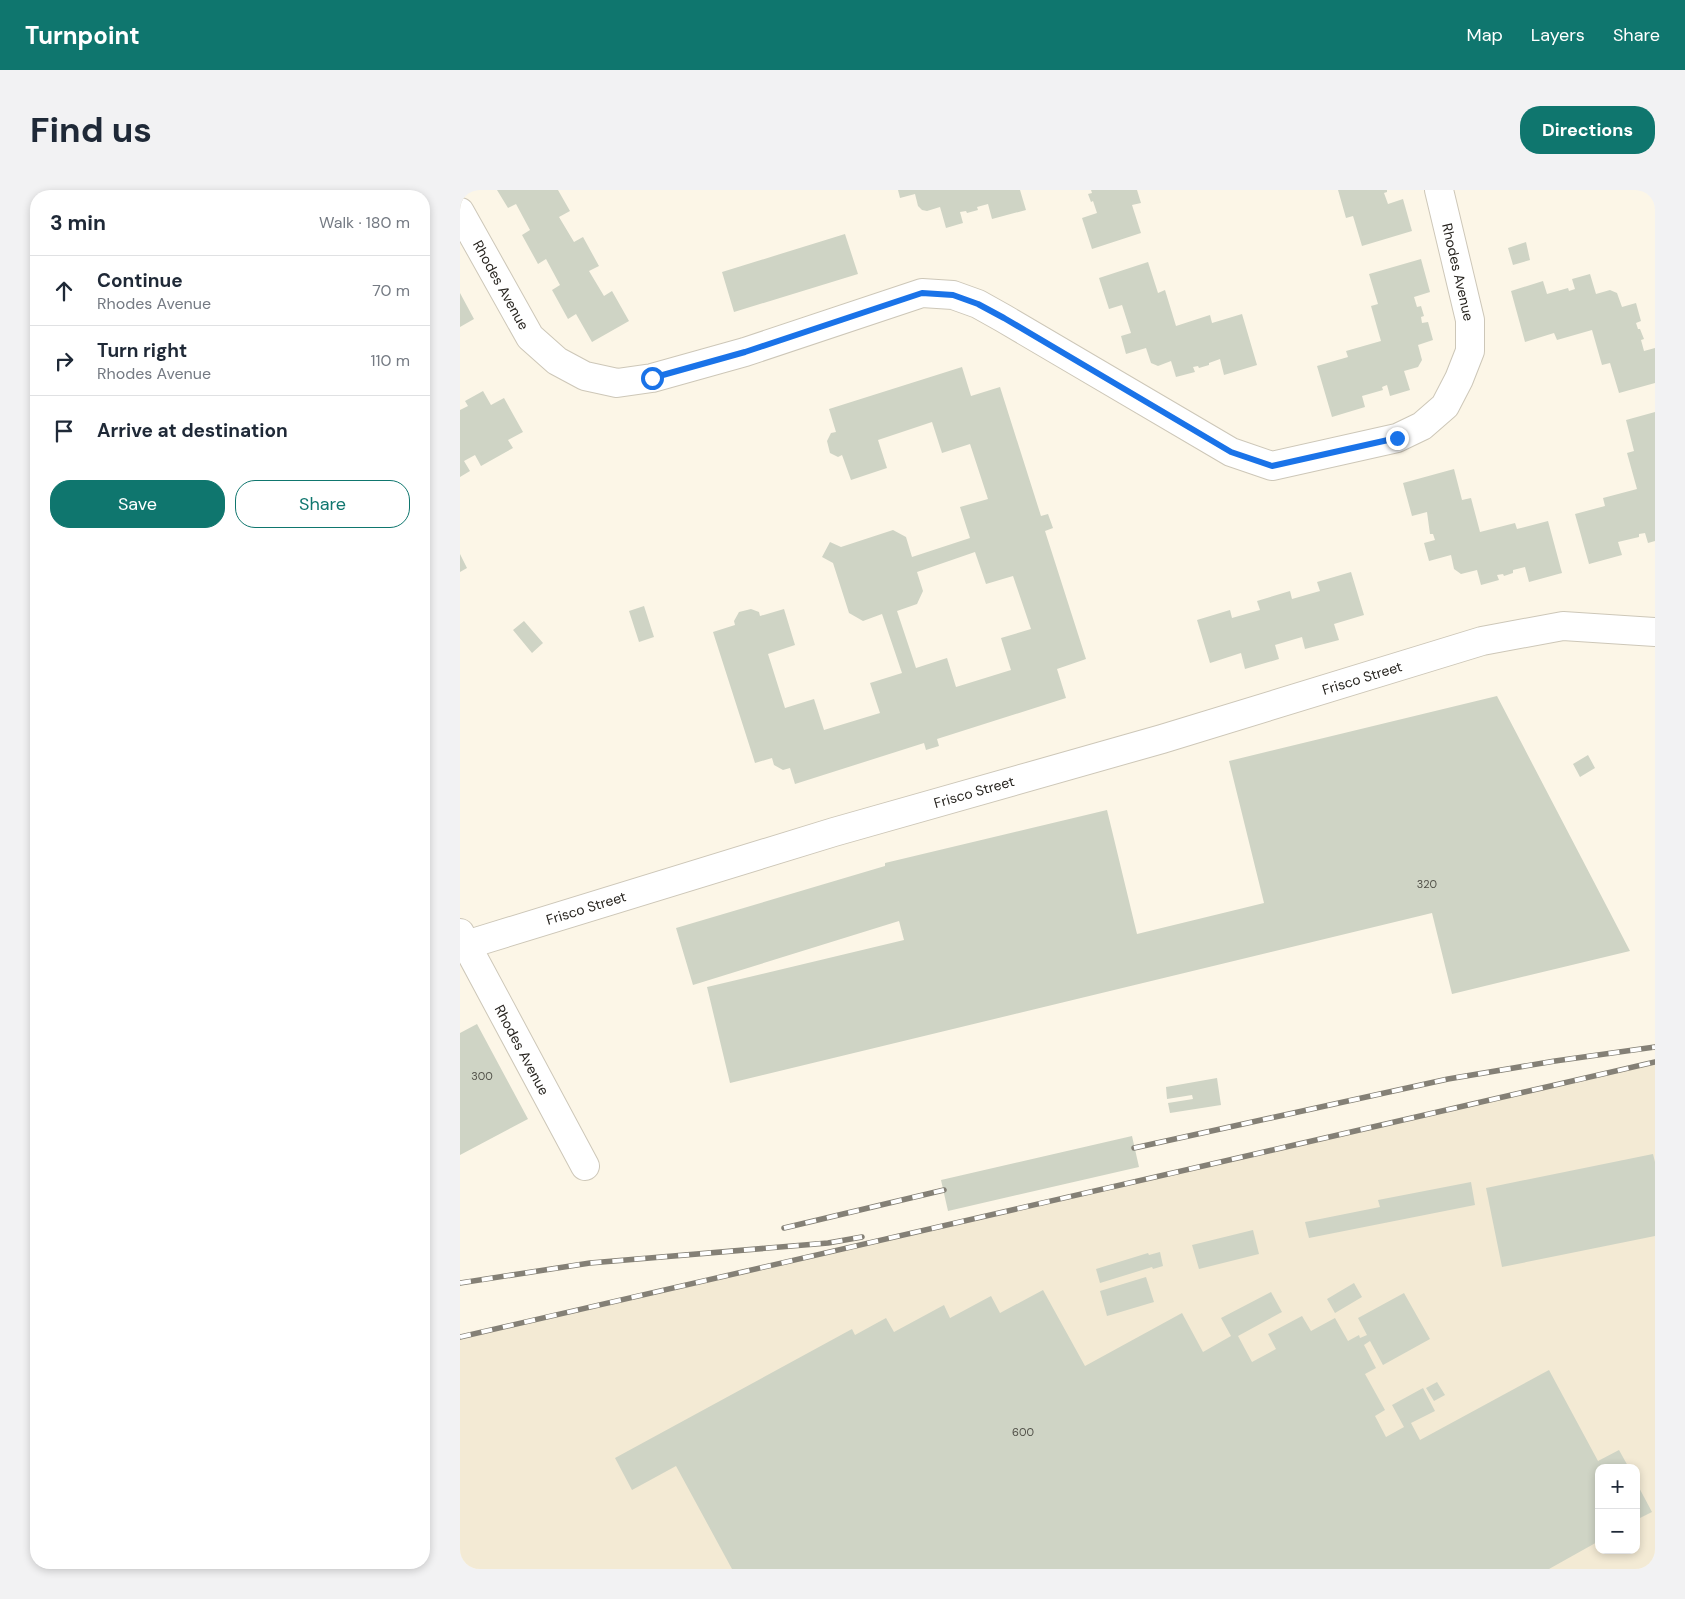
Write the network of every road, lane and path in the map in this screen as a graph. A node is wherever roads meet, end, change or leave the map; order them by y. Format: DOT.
graph roads {
  1 [pos="1439,190"];
  2 [pos="460,212"];
  3 [pos="1655,632"];
  4 [pos="463,939"];
  5 [pos="585,1166"];
  1 -- 2 [label="street, Rhodes Avenue"];
  3 -- 4 [label="street, Frisco Street"];
  4 -- 5 [label="street, Rhodes Avenue"];
}
